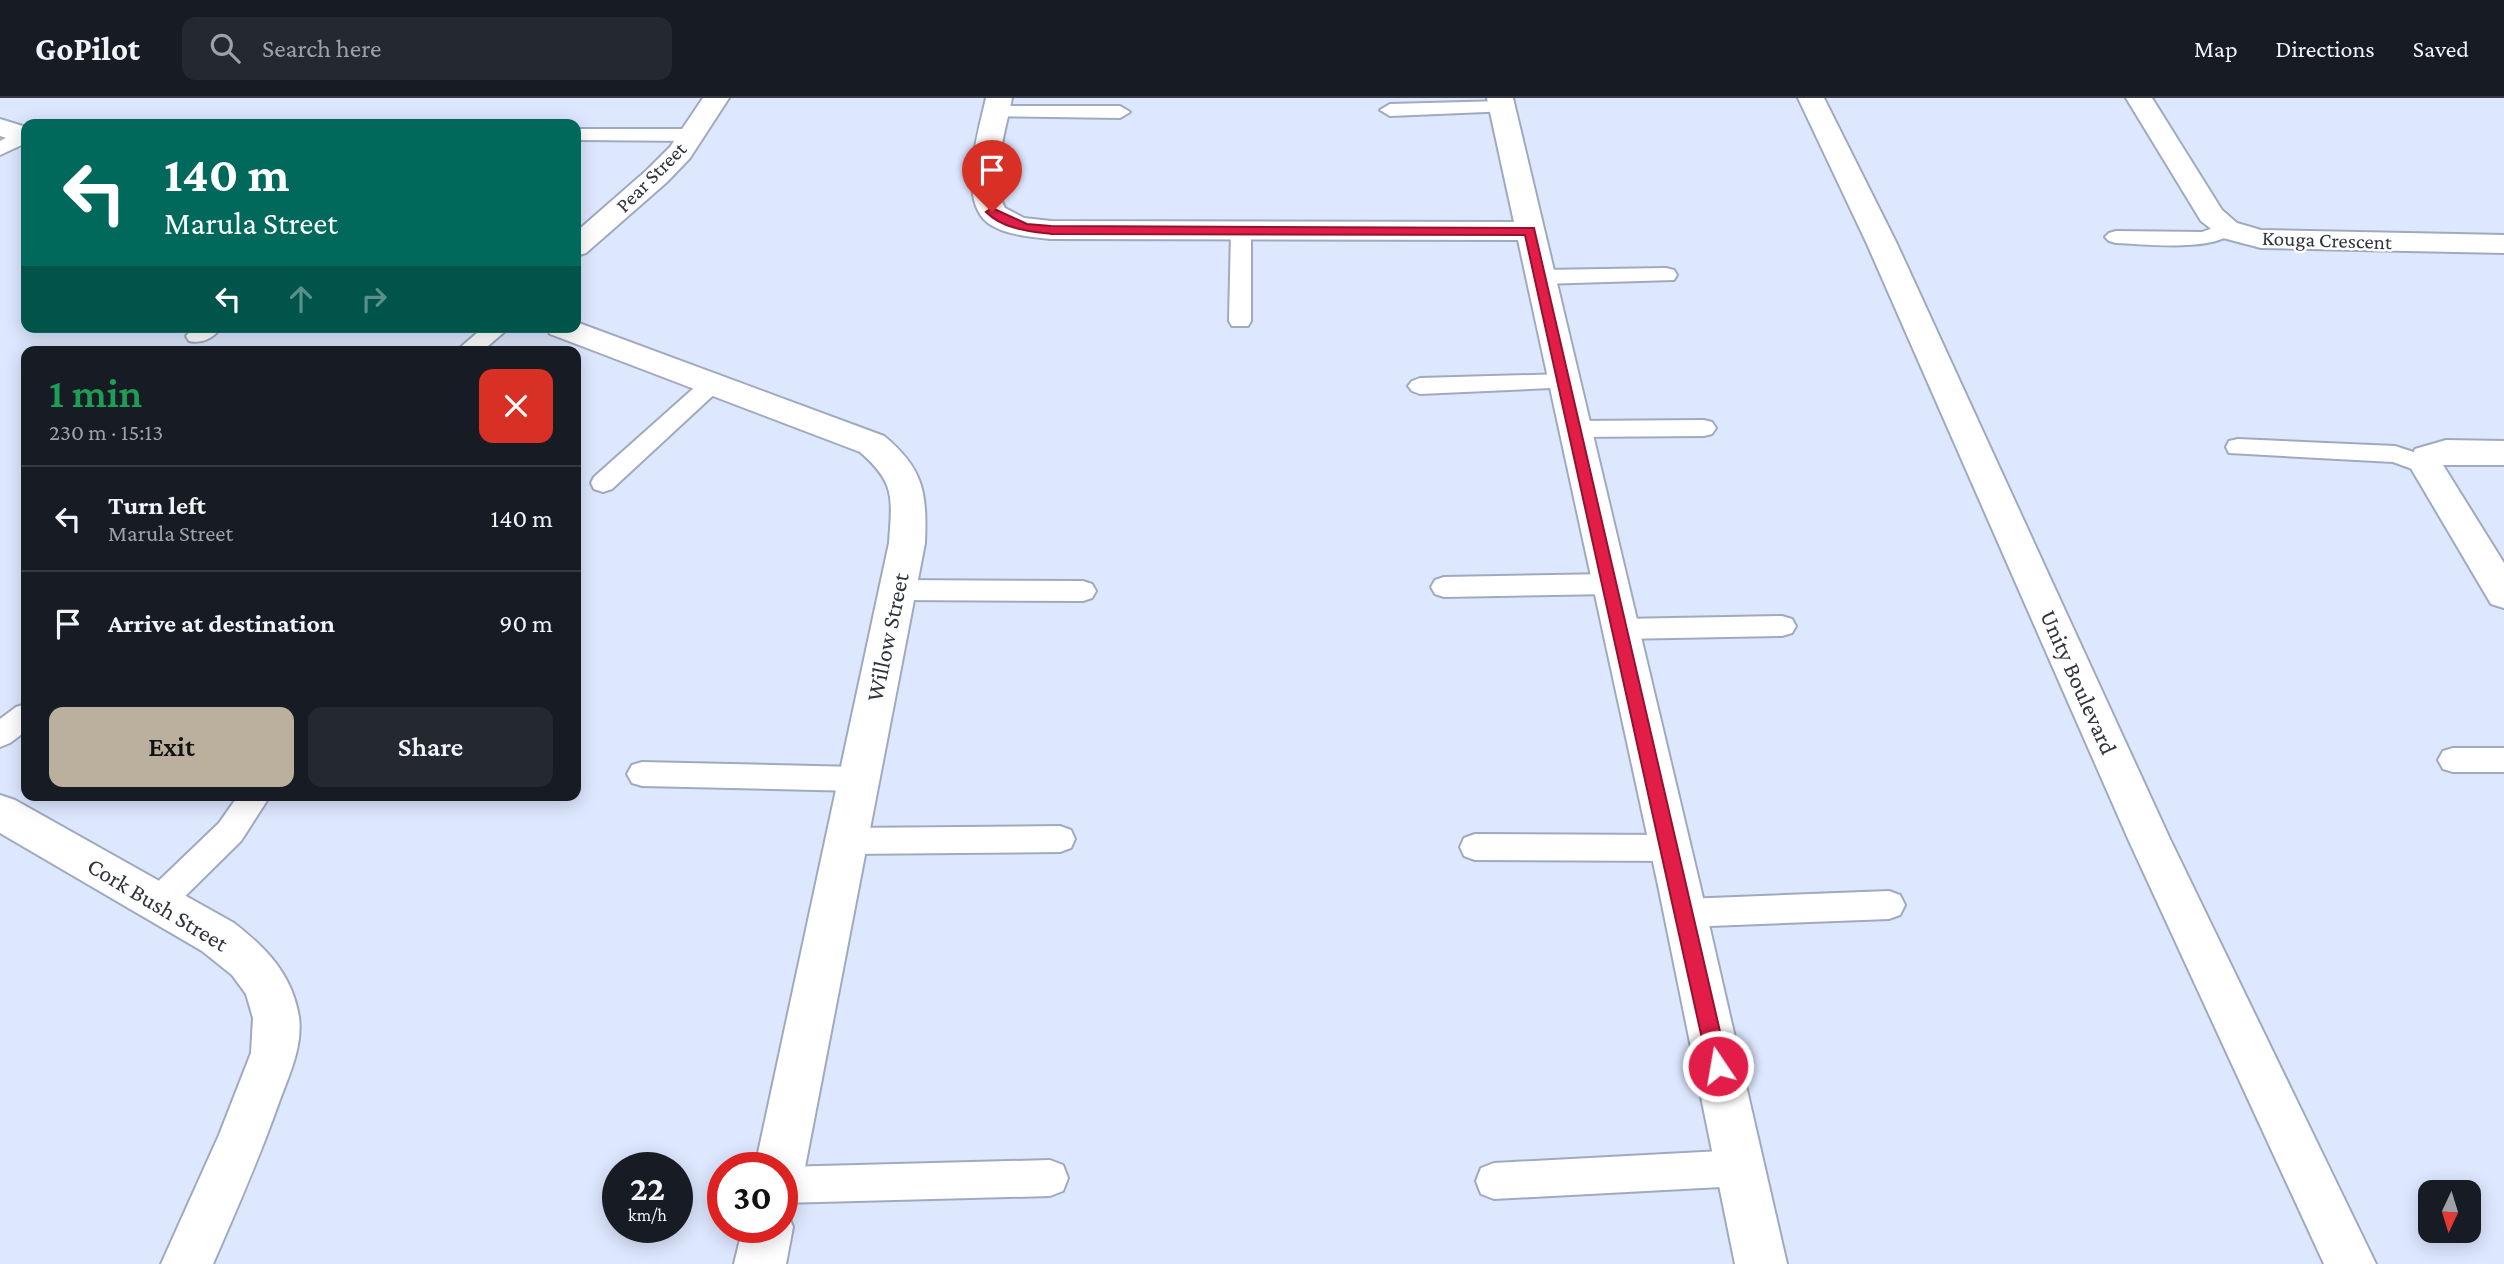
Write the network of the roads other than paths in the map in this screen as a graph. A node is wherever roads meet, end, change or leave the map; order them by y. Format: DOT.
graph roads {
  1 [pos="716,98"];
  2 [pos="1811,98"];
  3 [pos="2139,98"];
  4 [pos="1502,103"];
  5 [pos="998,105"];
  6 [pos="1390,110"];
  7 [pos="1120,112"];
  8 [pos="17,133"];
  9 [pos="581,134"];
  10 [pos="692,135"];
  11 [pos="0,149"];
  12 [pos="2226,229"];
  13 [pos="1241,230"];
  14 [pos="1530,231"];
  15 [pos="2116,237"];
  16 [pos="581,243"];
  17 [pos="2504,244"];
  18 [pos="1666,275"];
  19 [pos="1541,276"];
  20 [pos="1240,321"];
  21 [pos="491,333"];
  22 [pos="577,333"];
  23 [pos="474,346"];
  24 [pos="1565,382"];
  25 [pos="712,384"];
  26 [pos="1420,386"];
  27 [pos="1704,428"];
  28 [pos="1575,429"];
  29 [pos="2238,447"];
  30 [pos="2504,453"];
  31 [pos="2426,465"];
  32 [pos="603,483"];
  33 [pos="1610,584"];
  34 [pos="1444,587"];
  35 [pos="897,590"];
  36 [pos="1083,591"];
  37 [pos="2504,594"];
  38 [pos="1782,626"];
  39 [pos="1620,629"];
  40 [pos="21,719"];
  41 [pos="0,735"];
  42 [pos="2453,760"];
  43 [pos="2504,760"];
  44 [pos="642,774"];
  45 [pos="858,779"];
  46 [pos="252,801"];
  47 [pos="0,812"];
  48 [pos="1060,839"];
  49 [pos="846,841"];
  50 [pos="1475,847"];
  51 [pos="1671,848"];
  52 [pos="158,902"];
  53 [pos="1889,905"];
  54 [pos="1685,913"];
  55 [pos="783,1152"];
  56 [pos="1740,1168"];
  57 [pos="1049,1178"];
  58 [pos="1494,1181"];
  59 [pos="798,1185"];
  60 [pos="765,1243"];
  61 [pos="187,1264"];
  62 [pos="760,1264"];
  63 [pos="1761,1264"];
  64 [pos="2350,1264"];
  1 -- 10 [label="street, Pear Street"];
  2 -- 64 [label="street, Unity Boulevard"];
  3 -- 12 [label="street, Kouga Crescent"];
  4 -- 6 [label="lane"];
  4 -- 14 [label="street"];
  5 -- 7 [label="lane"];
  5 -- 13 [label="street"];
  8 -- 11 [label="lane"];
  9 -- 10 [label="lane"];
  10 -- 16 [label="street, Pear Street"];
  12 -- 15 [label="lane"];
  12 -- 17 [label="street, Kouga Crescent"];
  13 -- 14 [label="street"];
  13 -- 20 [label="lane"];
  14 -- 19 [label="street"];
  18 -- 19 [label="lane"];
  19 -- 24 [label="street"];
  21 -- 23 [label="lane"];
  22 -- 25 [label="street, Willow Street"];
  24 -- 26 [label="lane"];
  24 -- 28 [label="street"];
  25 -- 32 [label="lane"];
  25 -- 35 [label="street, Willow Street"];
  27 -- 28 [label="lane"];
  28 -- 33 [label="street"];
  29 -- 31 [label="lane"];
  30 -- 31 [label="street"];
  31 -- 37 [label="street"];
  33 -- 34 [label="lane"];
  33 -- 39 [label="street"];
  35 -- 36 [label="lane"];
  35 -- 45 [label="street, Willow Street"];
  38 -- 39 [label="lane"];
  39 -- 51 [label="street"];
  40 -- 41 [label="lane"];
  42 -- 43 [label="lane"];
  44 -- 45 [label="lane"];
  45 -- 49 [label="street, Willow Street"];
  46 -- 52 [label="lane"];
  47 -- 52 [label="street, Cork Bush Street"];
  48 -- 49 [label="lane"];
  49 -- 55 [label="street, Willow Street"];
  50 -- 51 [label="lane"];
  51 -- 54 [label="street"];
  52 -- 61 [label="street, Cork Bush Street"];
  53 -- 54 [label="lane"];
  54 -- 56 [label="street"];
  56 -- 58 [label="lane"];
  56 -- 63 [label="street"];
  57 -- 59 [label="lane"];
  60 -- 62 [label="street"];
}
